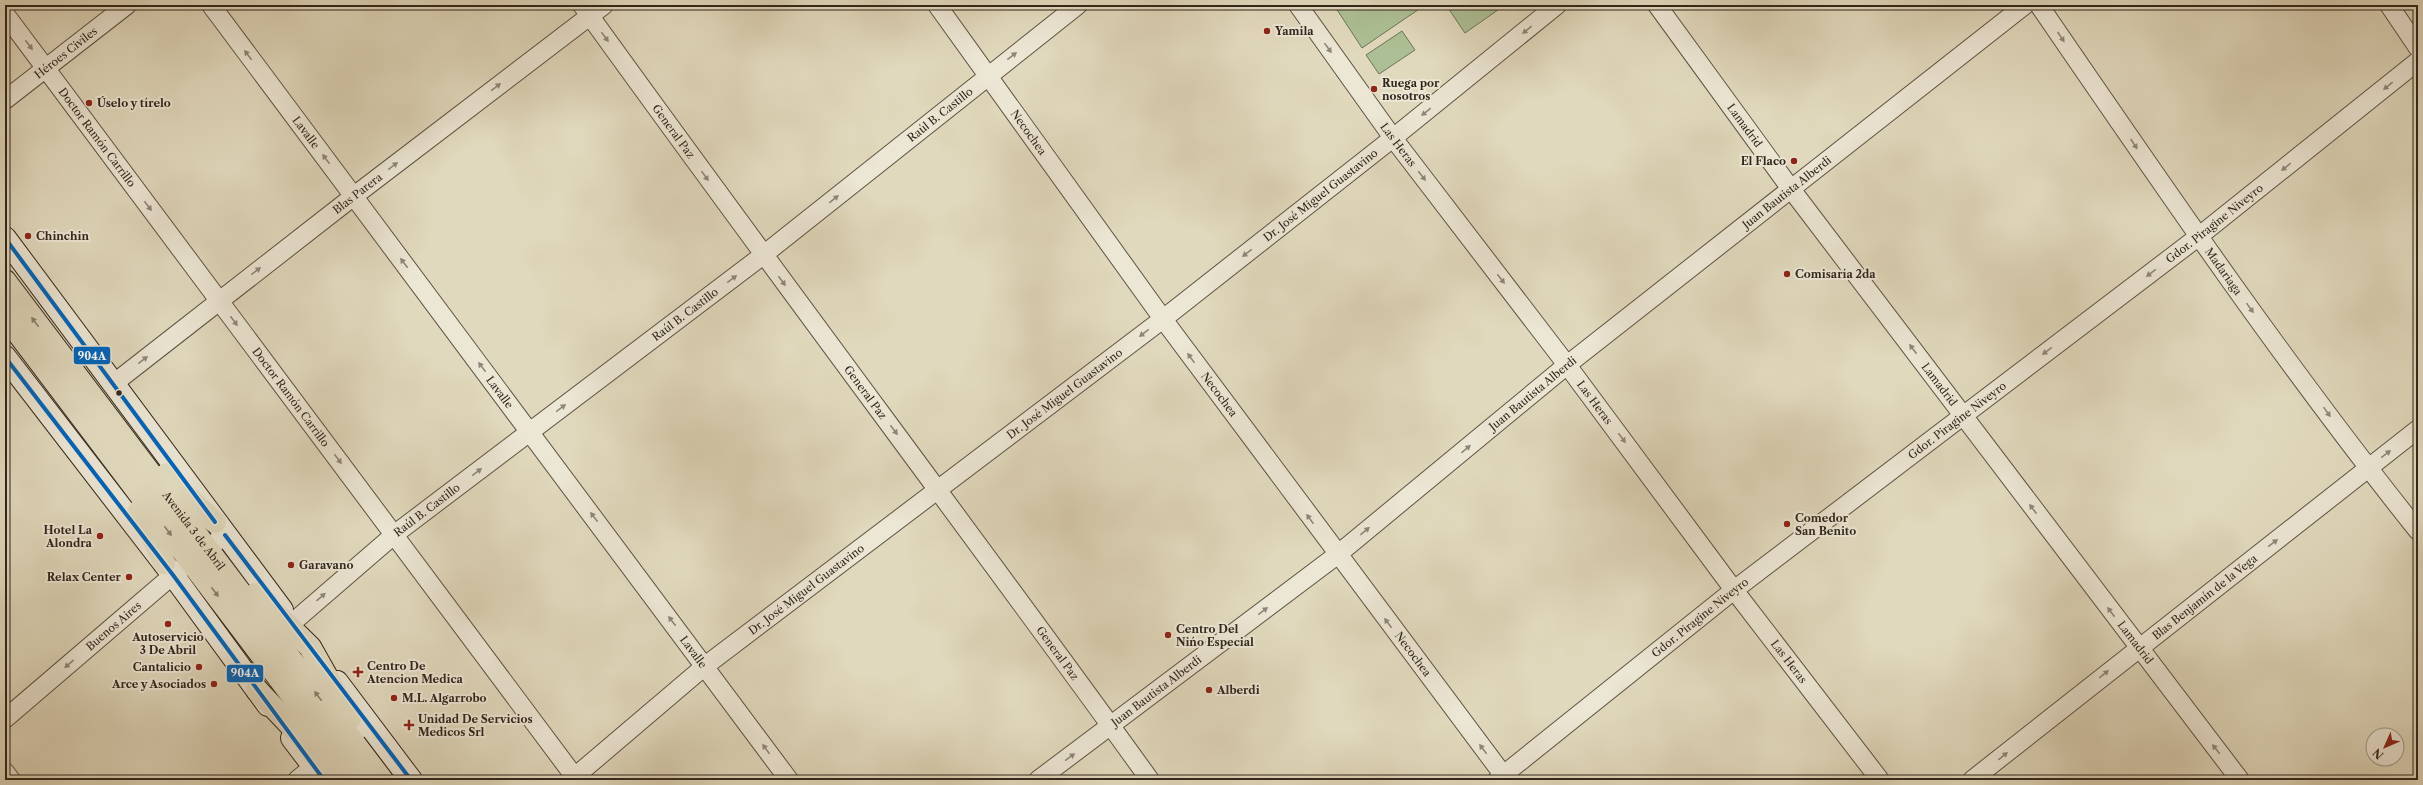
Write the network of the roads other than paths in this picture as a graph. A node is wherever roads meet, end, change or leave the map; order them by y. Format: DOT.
graph roads {
  1 [pos="127,5"];
  2 [pos="211,5"];
  3 [pos="604,5"];
  4 [pos="937,5"];
  5 [pos="1298,5"];
  6 [pos="1557,5"];
  7 [pos="1657,5"];
  8 [pos="2025,5"];
  9 [pos="2039,5"];
  10 [pos="2389,5"];
  11 [pos="1068,8"];
  12 [pos="586,11"];
  13 [pos="5,14"];
  14 [pos="2418,48"];
  15 [pos="2418,61"];
  16 [pos="46,68"];
  17 [pos="988,75"];
  18 [pos="5,100"];
  19 [pos="1393,138"];
  20 [pos="1791,189"];
  21 [pos="354,196"];
  22 [pos="2198,237"];
  23 [pos="5,238"];
  24 [pos="762,256"];
  25 [pos="25,265"];
  26 [pos="5,281"];
  27 [pos="218,300"];
  28 [pos="5,316"];
  29 [pos="1162,319"];
  30 [pos="5,357"];
  31 [pos="51,360"];
  32 [pos="1567,365"];
  33 [pos="112,384"];
  34 [pos="1963,415"];
  35 [pos="2418,429"];
  36 [pos="530,432"];
  37 [pos="2368,468"];
  38 [pos="938,490"];
  39 [pos="2418,531"];
  40 [pos="395,534"];
  41 [pos="211,542"];
  42 [pos="1337,555"];
  43 [pos="169,569"];
  44 [pos="1734,590"];
  45 [pos="292,623"];
  46 [pos="310,647"];
  47 [pos="2138,648"];
  48 [pos="705,666"];
  49 [pos="257,690"];
  50 [pos="5,719"];
  51 [pos="1111,726"];
  52 [pos="333,753"];
  53 [pos="5,772"];
  54 [pos="1502,778"];
  55 [pos="574,779"];
  56 [pos="12,780"];
  57 [pos="342,780"];
  58 [pos="356,780"];
  59 [pos="382,780"];
  60 [pos="393,780"];
  61 [pos="411,780"];
  62 [pos="789,780"];
  63 [pos="1038,780"];
  64 [pos="1150,780"];
  65 [pos="1880,780"];
  66 [pos="1972,780"];
  67 [pos="2240,780"];
  1 -- 16 [label="street, Héroes Civiles"];
  21 -- 2 [label="street, Lavalle, one-way"];
  3 -- 12 [label="street, Blas Parera"];
  4 -- 17 [label="street, Necochea"];
  5 -- 19 [label="street, Las Heras, one-way"];
  6 -- 19 [label="street, Dr. José Miguel Guastavino, one-way"];
  7 -- 20 [label="street, Lamadrid"];
  8 -- 20 [label="street, Juan Bautista Alberdi"];
  9 -- 22 [label="street, Madariaga, one-way"];
  10 -- 14 [label="street"];
  17 -- 11 [label="street, Raúl B. Castillo, one-way"];
  21 -- 12 [label="street, Blas Parera, one-way"];
  12 -- 24 [label="street, General Paz, one-way"];
  13 -- 16 [label="street, Doctor Ramón Carrillo, one-way"];
  15 -- 22 [label="street, Gdor. Piragine Niveyro, one-way"];
  16 -- 18 [label="street, Héroes Civiles"];
  16 -- 27 [label="street, Doctor Ramón Carrillo, one-way"];
  24 -- 17 [label="street, Raúl B. Castillo, one-way"];
  17 -- 29 [label="street, Necochea"];
  19 -- 29 [label="street, Dr. José Miguel Guastavino, one-way"];
  19 -- 32 [label="street, Las Heras, one-way"];
  20 -- 32 [label="street, Juan Bautista Alberdi"];
  34 -- 20 [label="street, Lamadrid, one-way"];
  27 -- 21 [label="street, Blas Parera, one-way"];
  36 -- 21 [label="street, Lavalle, one-way"];
  22 -- 34 [label="street, Gdor. Piragine Niveyro, one-way"];
  22 -- 37 [label="street, Madariaga, one-way"];
  23 -- 25 [label="main road, Avenida 3 de Abril"];
  36 -- 24 [label="street, Raúl B. Castillo, one-way"];
  24 -- 38 [label="street, General Paz, one-way"];
  25 -- 26 [label="street"];
  25 -- 33 [label="main road, Avenida 3 de Abril"];
  31 -- 26 [label="highway, Avenida 3 de Abril, one-way"];
  33 -- 27 [label="street, Blas Parera, one-way"];
  27 -- 40 [label="street, Doctor Ramón Carrillo, one-way"];
  28 -- 31 [label="highway, Avenida 3 de Abril"];
  29 -- 38 [label="street, Dr. José Miguel Guastavino, one-way"];
  42 -- 29 [label="street, Necochea, one-way"];
  30 -- 43 [label="main road"];
  31 -- 41 [label="highway, Avenida 3 de Abril"];
  31 -- 41 [label="highway"];
  31 -- 43 [label="highway"];
  42 -- 32 [label="street, Juan Bautista Alberdi, one-way"];
  32 -- 44 [label="street, Las Heras, one-way"];
  33 -- 41 [label="main road, Avenida 3 de Abril"];
  34 -- 44 [label="street, Gdor. Piragine Niveyro"];
  47 -- 34 [label="street, Lamadrid, one-way"];
  37 -- 35 [label="street, Blas Benjamín de la Vega, one-way"];
  40 -- 36 [label="street, Raúl B. Castillo, one-way"];
  48 -- 36 [label="street, Lavalle, one-way"];
  37 -- 39 [label="street, Madariaga"];
  47 -- 37 [label="street, Blas Benjamín de la Vega, one-way"];
  38 -- 48 [label="street, Dr. José Miguel Guastavino"];
  38 -- 51 [label="street, General Paz"];
  45 -- 40 [label="street, Raúl B. Castillo, one-way"];
  40 -- 55 [label="street, Doctor Ramón Carrillo"];
  41 -- 43 [label="street, Buenos Aires"];
  41 -- 45 [label="main road, Avenida 3 de Abril"];
  41 -- 46 [label="highway"];
  41 -- 52 [label="highway, Avenida 3 de Abril"];
  51 -- 42 [label="street, Juan Bautista Alberdi, one-way"];
  54 -- 42 [label="street, Necochea, one-way"];
  43 -- 49 [label="main road"];
  43 -- 50 [label="street, Buenos Aires, one-way"];
  44 -- 54 [label="street, Gdor. Piragine Niveyro"];
  44 -- 65 [label="street, Las Heras"];
  45 -- 46 [label="main road, Avenida 3 de Abril"];
  52 -- 46 [label="highway, one-way"];
  66 -- 47 [label="street, Blas Benjamín de la Vega, one-way"];
  67 -- 47 [label="street, Lamadrid, one-way"];
  48 -- 55 [label="street, Dr. José Miguel Guastavino"];
  62 -- 48 [label="street, Lavalle, one-way"];
  49 -- 52 [label="highway"];
  63 -- 51 [label="street, Juan Bautista Alberdi, one-way"];
  51 -- 64 [label="street, General Paz"];
  52 -- 57 [label="highway"];
  52 -- 58 [label="highway, Avenida 3 de Abril"];
  52 -- 59 [label="highway, Avenida 3 de Abril"];
  52 -- 60 [label="highway"];
  52 -- 61 [label="main road, Avenida 3 de Abril"];
  53 -- 56 [label="street"];
}
